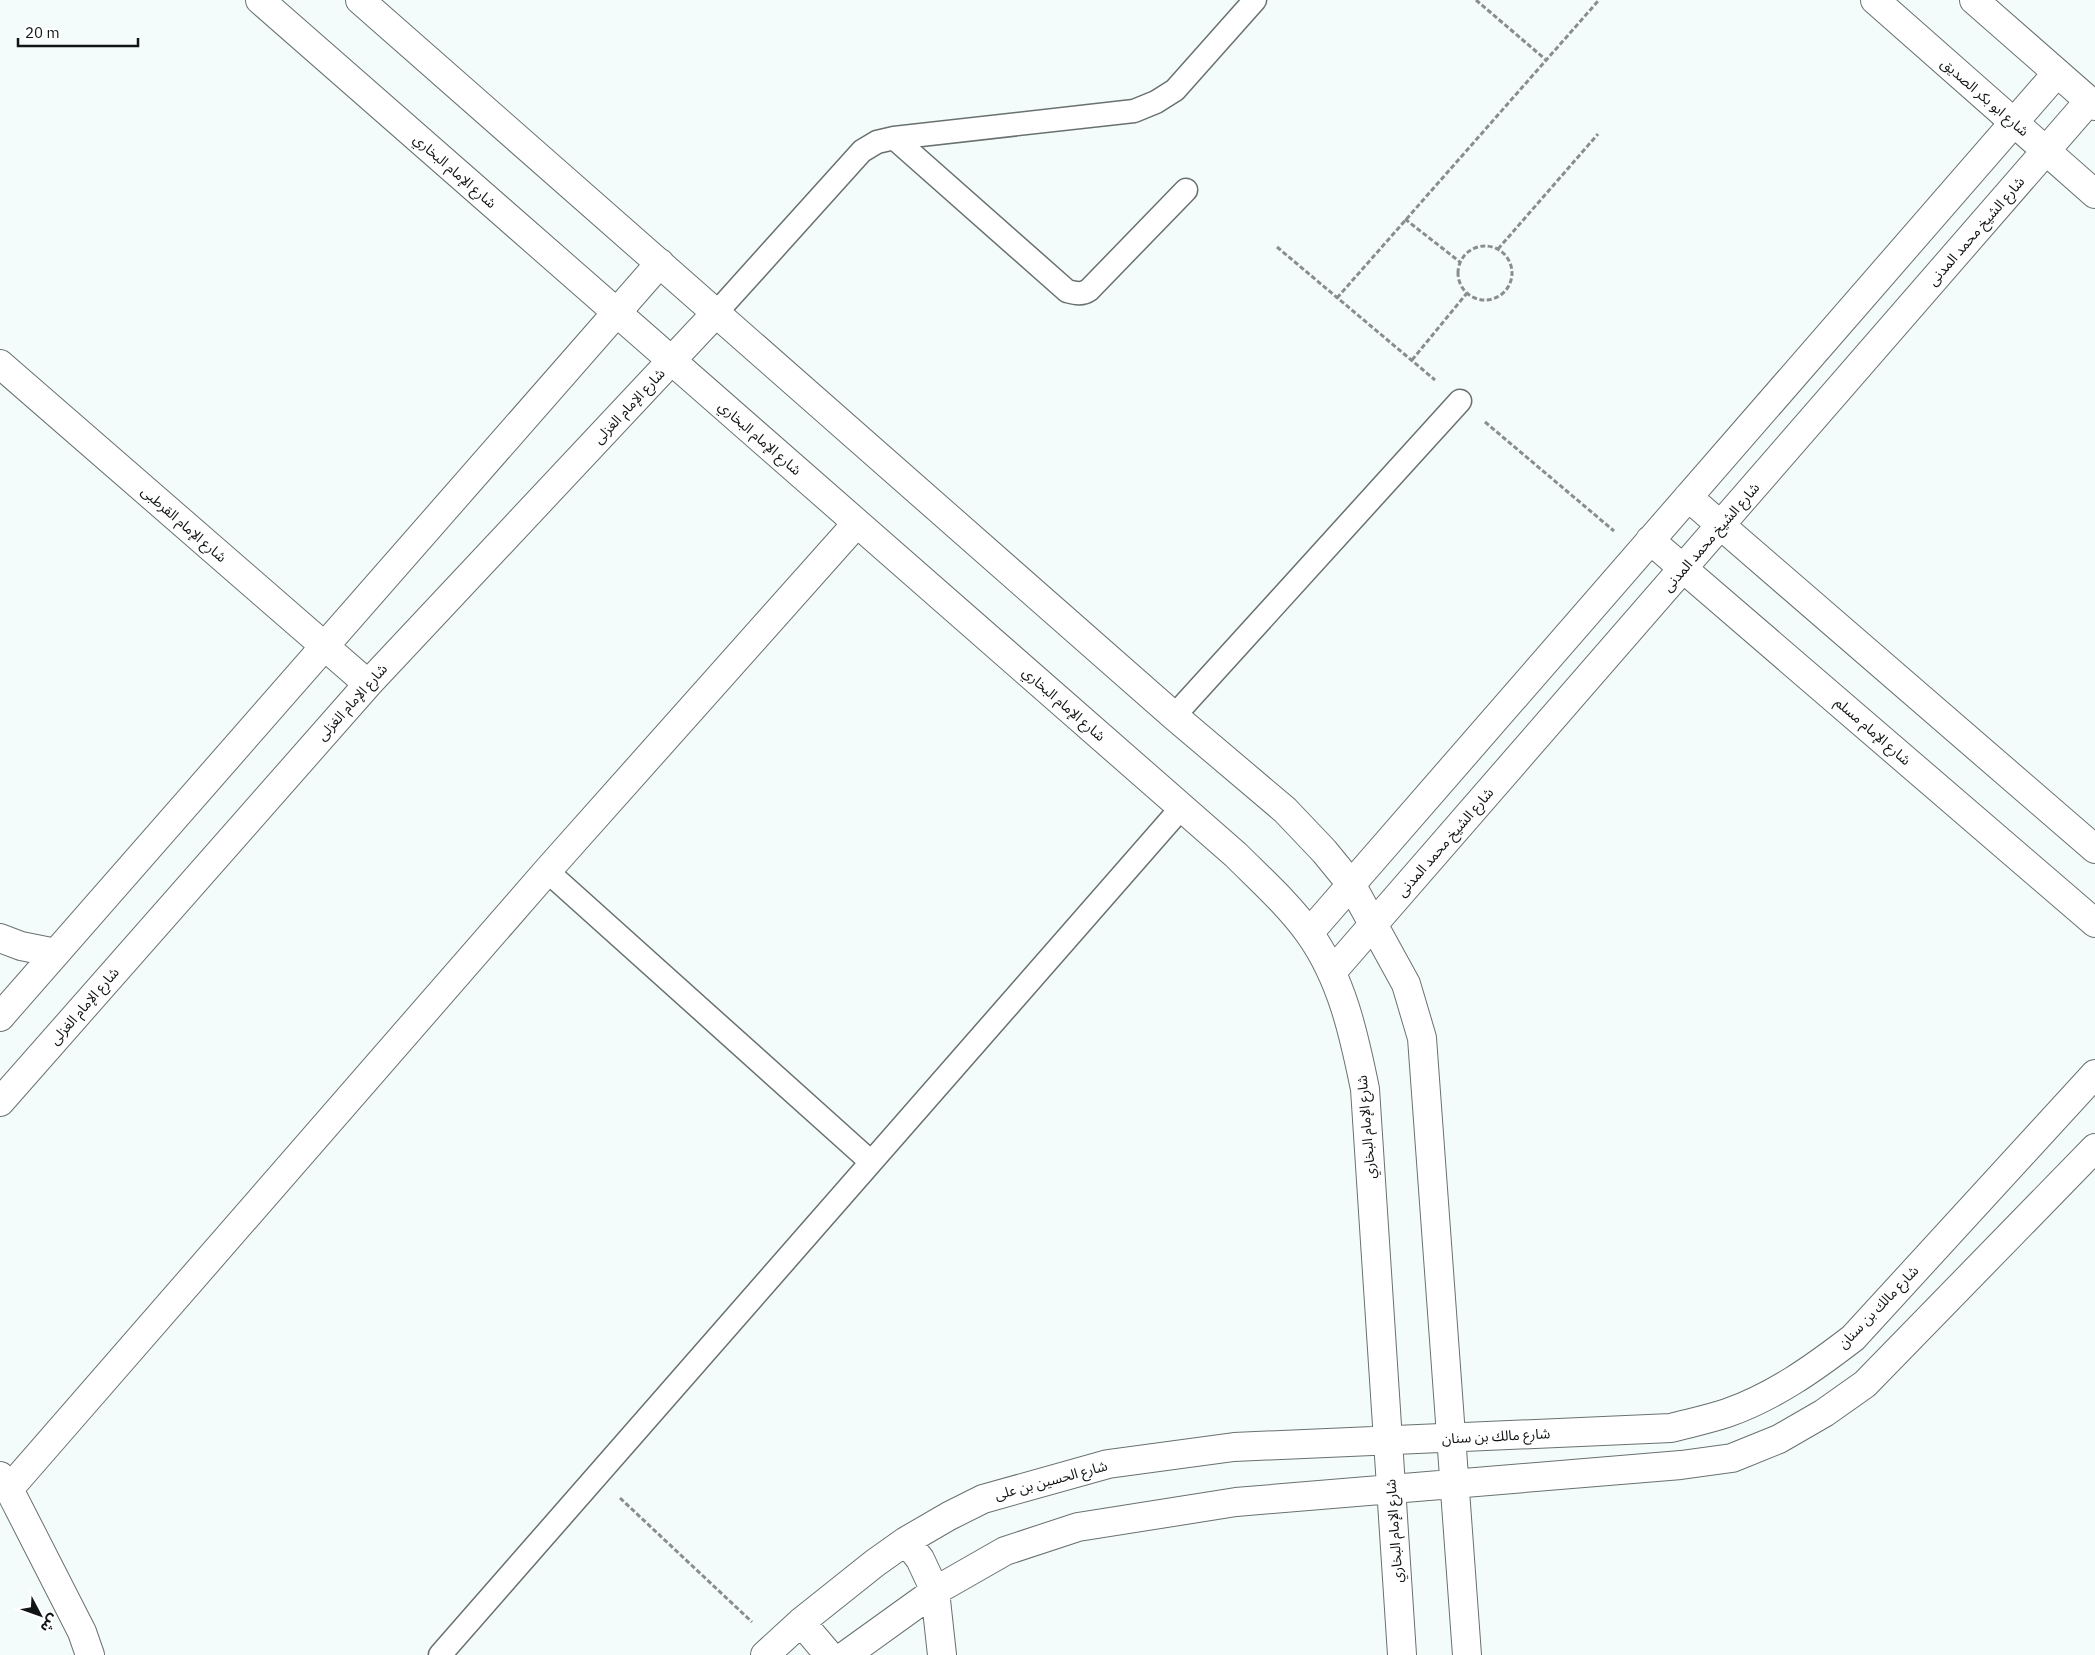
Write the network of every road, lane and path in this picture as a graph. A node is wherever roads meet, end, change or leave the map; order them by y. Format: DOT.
graph roads {
  1 [pos="260,0"];
  2 [pos="360,0"];
  3 [pos="1255,0"];
  4 [pos="1476,0"];
  5 [pos="1599,0"];
  6 [pos="1874,0"];
  7 [pos="1974,0"];
  8 [pos="1545,59"];
  9 [pos="2057,73"];
  10 [pos="2092,103"];
  11 [pos="2014,122"];
  12 [pos="1598,134"];
  13 [pos="894,138"];
  14 [pos="2046,150"];
  15 [pos="1186,190"];
  16 [pos="2095,194"];
  17 [pos="1405,219"];
  18 [pos="1498,249"];
  19 [pos="1460,262"];
  20 [pos="660,263"];
  21 [pos="1467,293"];
  22 [pos="1337,298"];
  23 [pos="617,312"];
  24 [pos="716,313"];
  25 [pos="672,360"];
  26 [pos="1412,360"];
  27 [pos="0,364"];
  28 [pos="1460,401"];
  29 [pos="1688,497"];
  30 [pos="857,523"];
  31 [pos="1720,525"];
  32 [pos="1650,540"];
  33 [pos="1683,568"];
  34 [pos="324,646"];
  35 [pos="368,684"];
  36 [pos="1174,716"];
  37 [pos="1182,807"];
  38 [pos="2095,849"];
  39 [pos="547,871"];
  40 [pos="1351,884"];
  41 [pos="1374,923"];
  42 [pos="2095,923"];
  43 [pos="1309,933"];
  44 [pos="0,938"];
  45 [pos="56,953"];
  46 [pos="1332,972"];
  47 [pos="0,1017"];
  48 [pos="2095,1074"];
  49 [pos="0,1102"];
  50 [pos="2095,1148"];
  51 [pos="871,1162"];
  52 [pos="1452,1438"];
  53 [pos="1388,1441"];
  54 [pos="596,1476"];
  55 [pos="4,1483"];
  56 [pos="1455,1484"];
  57 [pos="1391,1489"];
  58 [pos="906,1541"];
  59 [pos="935,1591"];
  60 [pos="801,1622"];
  61 [pos="770,1650"];
  62 [pos="90,1655"];
  63 [pos="440,1655"];
  64 [pos="829,1655"];
  65 [pos="846,1655"];
  66 [pos="942,1655"];
  67 [pos="1402,1655"];
  68 [pos="1467,1655"];
  1 -- 23 [label="street, شارع الإمام البخاري"];
  2 -- 20 [label="street"];
  3 -- 13 [label="lane"];
  4 -- 8 [label="path"];
  5 -- 8 [label="path"];
  6 -- 11 [label="street, شارع ابو بكر الصديق"];
  7 -- 9 [label="street"];
  8 -- 17 [label="path"];
  9 -- 10 [label="street"];
  9 -- 11 [label="street"];
  10 -- 14 [label="street, شارع الشيخ محمد المدنى"];
  11 -- 14 [label="street, شارع ابو بكر الصديق"];
  11 -- 29 [label="street"];
  12 -- 18 [label="path"];
  13 -- 15 [label="lane"];
  13 -- 24 [label="lane"];
  14 -- 16 [label="street, شارع ابو بكر الصديق"];
  14 -- 31 [label="street, شارع الشيخ محمد المدنى"];
  17 -- 19 [label="path"];
  17 -- 22 [label="path"];
  18 -- 19 [label="path"];
  18 -- 21 [label="path"];
  19 -- 21 [label="path"];
  20 -- 23 [label="street"];
  20 -- 24 [label="street"];
  21 -- 26 [label="path"];
  23 -- 25 [label="street, شارع الإمام البخاري"];
  23 -- 34 [label="street"];
  24 -- 25 [label="street, شارع الإمام الغزلى"];
  24 -- 36 [label="street"];
  25 -- 30 [label="street, شارع الإمام البخاري"];
  25 -- 35 [label="street, شارع الإمام الغزلى"];
  27 -- 34 [label="street, شارع الإمام القرطبى"];
  28 -- 36 [label="lane"];
  29 -- 31 [label="street"];
  29 -- 32 [label="street"];
  30 -- 37 [label="street, شارع الإمام البخاري"];
  30 -- 39 [label="street"];
  31 -- 33 [label="street, شارع الشيخ محمد المدنى"];
  31 -- 38 [label="street"];
  32 -- 33 [label="street, شارع الإمام مسلم"];
  32 -- 40 [label="street"];
  33 -- 41 [label="street, شارع الشيخ محمد المدنى"];
  33 -- 42 [label="street, شارع الإمام مسلم"];
  34 -- 35 [label="street, شارع الإمام القرطبى"];
  34 -- 45 [label="street"];
  35 -- 49 [label="street, شارع الإمام الغزلى"];
  36 -- 40 [label="street"];
  37 -- 43 [label="street, شارع الإمام البخاري"];
  37 -- 51 [label="lane"];
  39 -- 51 [label="lane"];
  39 -- 55 [label="street"];
  40 -- 41 [label="street"];
  40 -- 43 [label="street"];
  41 -- 46 [label="street, شارع الشيخ محمد المدنى"];
  41 -- 52 [label="street"];
  43 -- 46 [label="street, شارع الإمام البخاري"];
  44 -- 45 [label="street"];
  45 -- 47 [label="street"];
  46 -- 53 [label="street, شارع الإمام البخاري"];
  48 -- 52 [label="street, شارع مالك بن سنان"];
  50 -- 56 [label="street"];
  51 -- 54 [label="lane"];
  52 -- 53 [label="street, شارع مالك بن سنان"];
  52 -- 56 [label="street"];
  53 -- 57 [label="street, شارع الإمام البخاري"];
  53 -- 58 [label="street, شارع الحسين بن على"];
  54 -- 61 [label="path"];
  54 -- 63 [label="lane"];
  55 -- 62 [label="street"];
  56 -- 57 [label="street"];
  56 -- 68 [label="street"];
  57 -- 59 [label="street"];
  57 -- 67 [label="street, شارع الإمام البخاري"];
  58 -- 59 [label="street"];
  58 -- 60 [label="street, شارع الحسين بن على"];
  59 -- 65 [label="street"];
  59 -- 66 [label="street"];
  60 -- 61 [label="street, شارع الحسين بن على"];
  60 -- 64 [label="street"];
}
